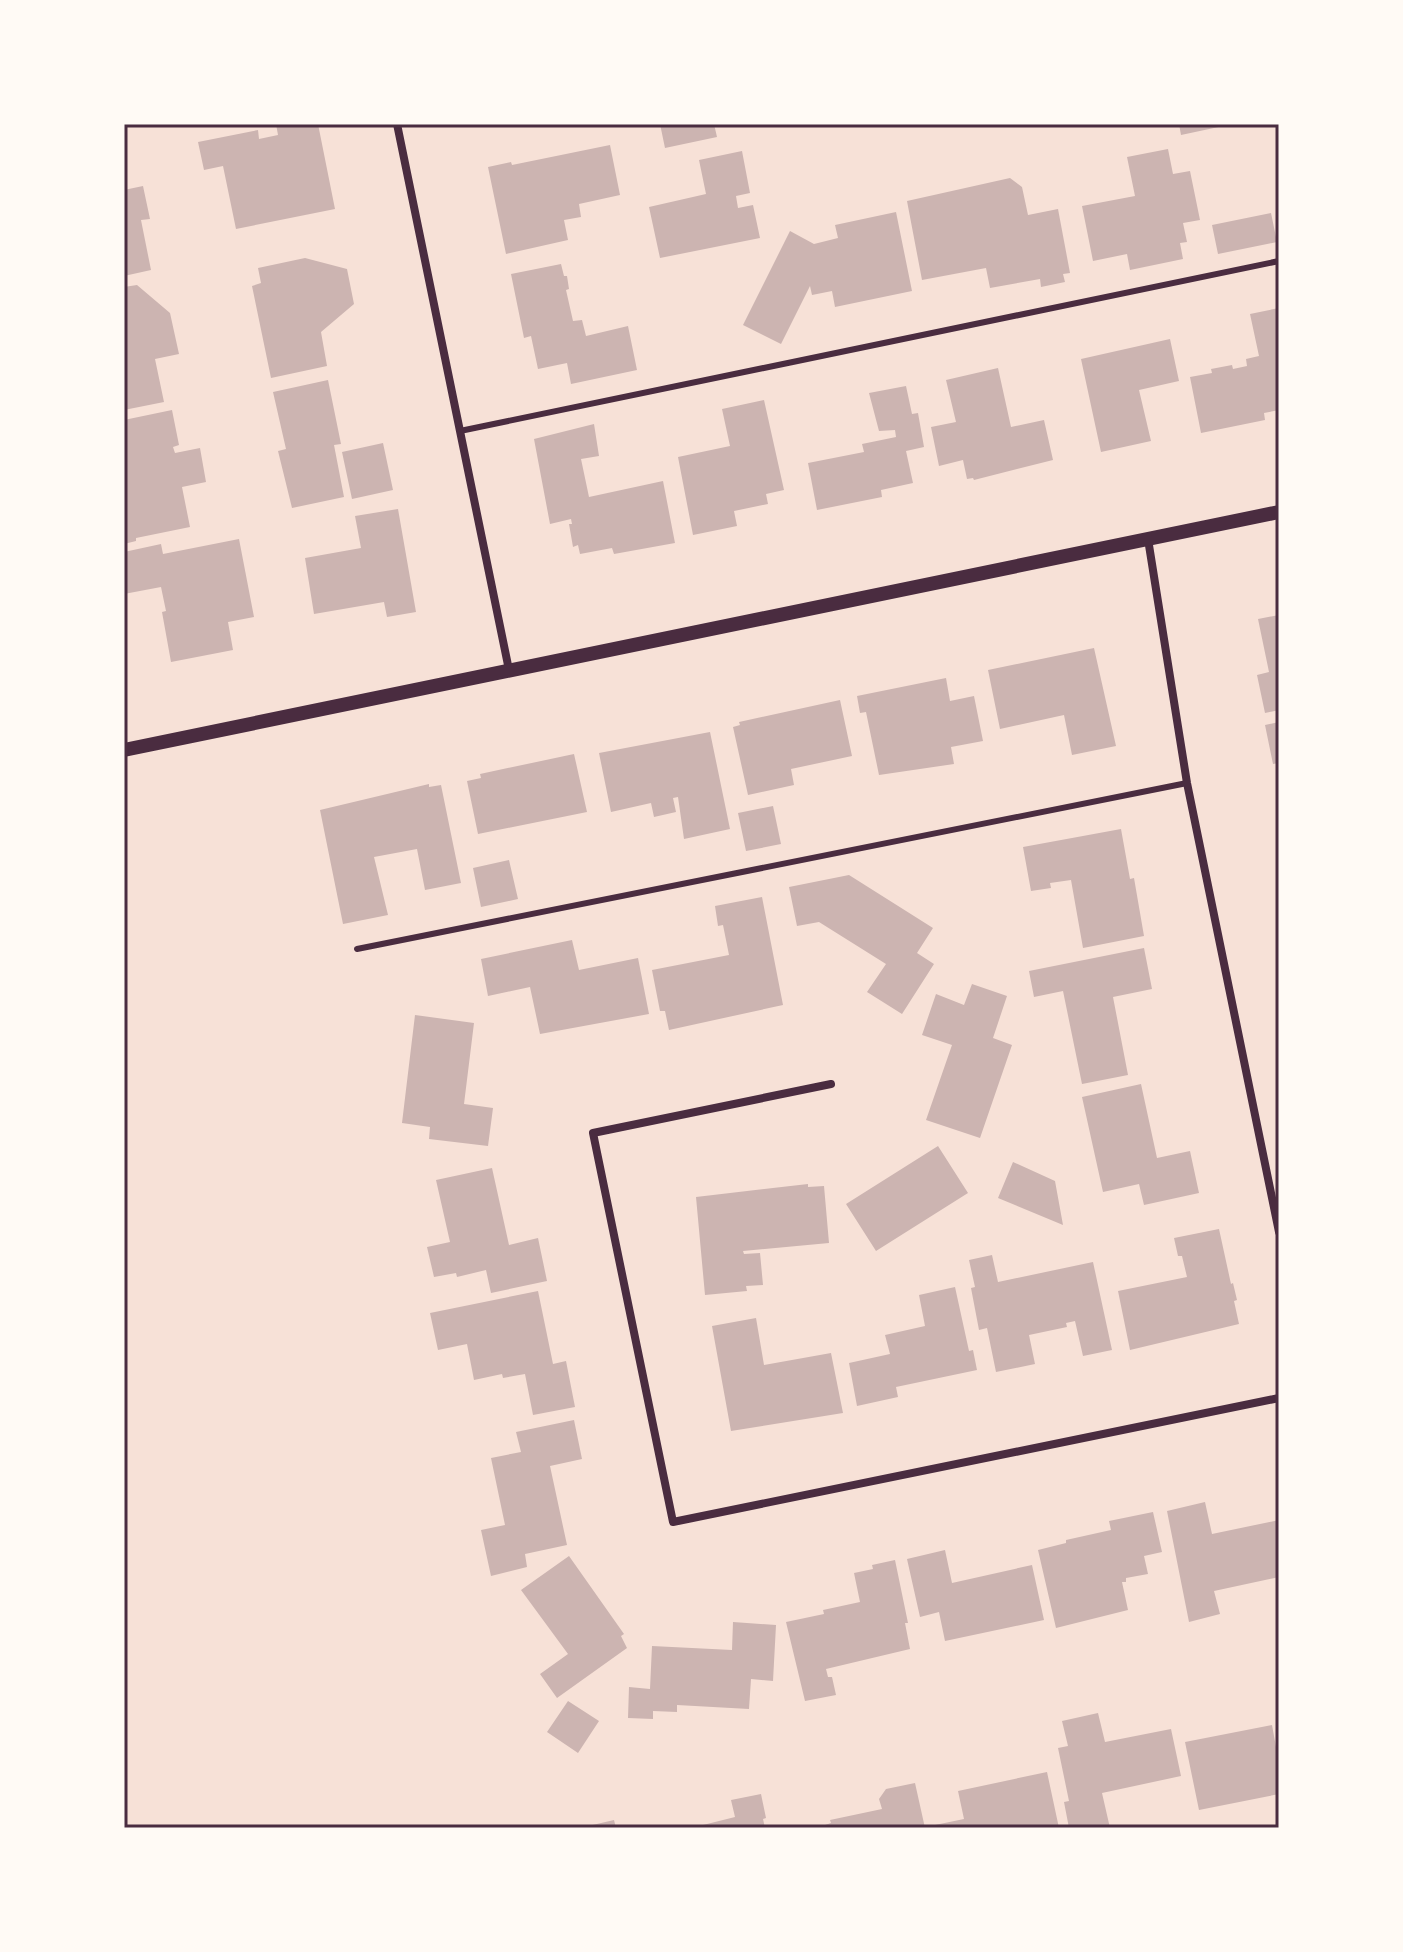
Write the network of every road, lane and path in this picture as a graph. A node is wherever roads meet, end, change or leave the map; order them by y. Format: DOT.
graph roads {
  1 [pos="397,124"];
  2 [pos="1279,261"];
  3 [pos="460,431"];
  4 [pos="1279,512"];
  5 [pos="1148,539"];
  6 [pos="509,670"];
  7 [pos="124,750"];
  8 [pos="1187,783"];
  9 [pos="357,949"];
  10 [pos="831,1084"];
  11 [pos="1279,1232"];
  12 [pos="1279,1398"];
  1 -- 3 [label="street"];
  2 -- 3 [label="lane"];
  3 -- 6 [label="street"];
  4 -- 5 [label="street"];
  5 -- 6 [label="street"];
  5 -- 8 [label="street"];
  6 -- 7 [label="street"];
  8 -- 9 [label="lane"];
  8 -- 11 [label="street"];
  10 -- 12 [label="street"];
}
